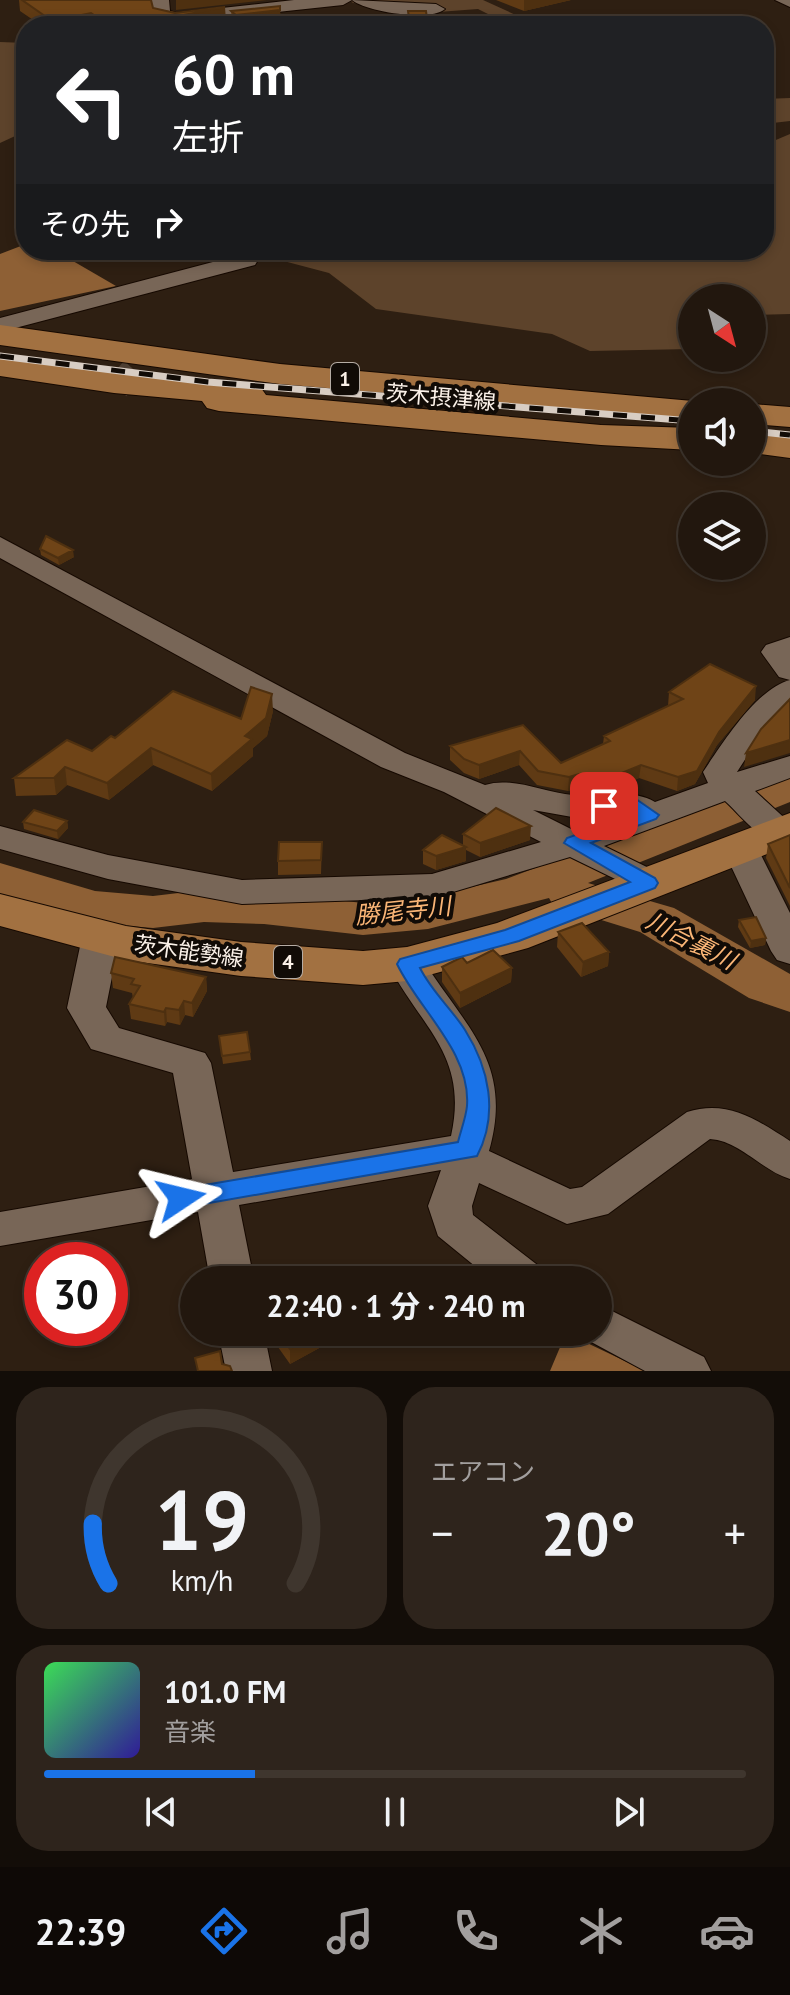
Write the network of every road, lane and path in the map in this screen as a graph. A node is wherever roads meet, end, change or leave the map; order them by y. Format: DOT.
graph roads {
  1 [pos="160,0"];
  2 [pos="343,0"];
  3 [pos="361,0"];
  4 [pos="436,9"];
  5 [pos="168,16"];
  6 [pos="195,16"];
  7 [pos="247,260"];
  8 [pos="2,335"];
  9 [pos="0,366"];
  10 [pos="0,375"];
  11 [pos="0,383"];
  12 [pos="108,392"];
  13 [pos="678,408"];
  14 [pos="678,416"];
  15 [pos="678,432"];
  16 [pos="678,434"];
  17 [pos="0,546"];
  18 [pos="30,563"];
  19 [pos="0,575"];
  20 [pos="790,646"];
  21 [pos="790,670"];
  22 [pos="790,690"];
  23 [pos="790,766"];
  24 [pos="456,784"];
  25 [pos="731,787"];
  26 [pos="649,815"];
  27 [pos="770,836"];
  28 [pos="0,837"];
  29 [pos="578,844"];
  30 [pos="633,885"];
  31 [pos="0,910"];
  32 [pos="101,937"];
  33 [pos="790,951"];
  34 [pos="407,964"];
  35 [pos="467,1154"];
  36 [pos="790,1163"];
  37 [pos="216,1193"];
  38 [pos="0,1229"];
  39 [pos="229,1266"];
  40 [pos="506,1266"];
  41 [pos="612,1330"];
  42 [pos="244,1346"];
  43 [pos="249,1371"];
  44 [pos="688,1371"];
  1 -- 5 [label="street"];
  2 -- 6 [label="street"];
  3 -- 4 [label="street"];
  7 -- 8 [label="street"];
  8 -- 13 [label="main road, 1"];
  8 -- 14 [label="main road, 茨木摂津線 / 1"];
  9 -- 15 [label="main road, 茨木摂津線 / 1"];
  10 -- 12 [label="main road, 1"];
  11 -- 12 [label="main road, 1"];
  12 -- 16 [label="main road, 1"];
  17 -- 18 [label="street"];
  18 -- 19 [label="street"];
  18 -- 24 [label="street"];
  20 -- 21 [label="street"];
  22 -- 25 [label="street"];
  23 -- 25 [label="street"];
  24 -- 26 [label="street"];
  24 -- 29 [label="street"];
  25 -- 26 [label="street"];
  25 -- 27 [label="street"];
  26 -- 29 [label="street"];
  27 -- 30 [label="main road, 茨木能勢線 / 4"];
  27 -- 33 [label="street"];
  28 -- 29 [label="street"];
  29 -- 30 [label="street"];
  30 -- 34 [label="main road, 茨木能勢線 / 4"];
  31 -- 32 [label="main road, 茨木能勢線 / 4"];
  32 -- 34 [label="main road, 茨木能勢線 / 4"];
  32 -- 37 [label="street"];
  34 -- 35 [label="street"];
  35 -- 36 [label="street"];
  35 -- 37 [label="street"];
  35 -- 40 [label="street"];
  37 -- 38 [label="street"];
  37 -- 39 [label="street"];
  41 -- 44 [label="street"];
  42 -- 43 [label="street"];
}
